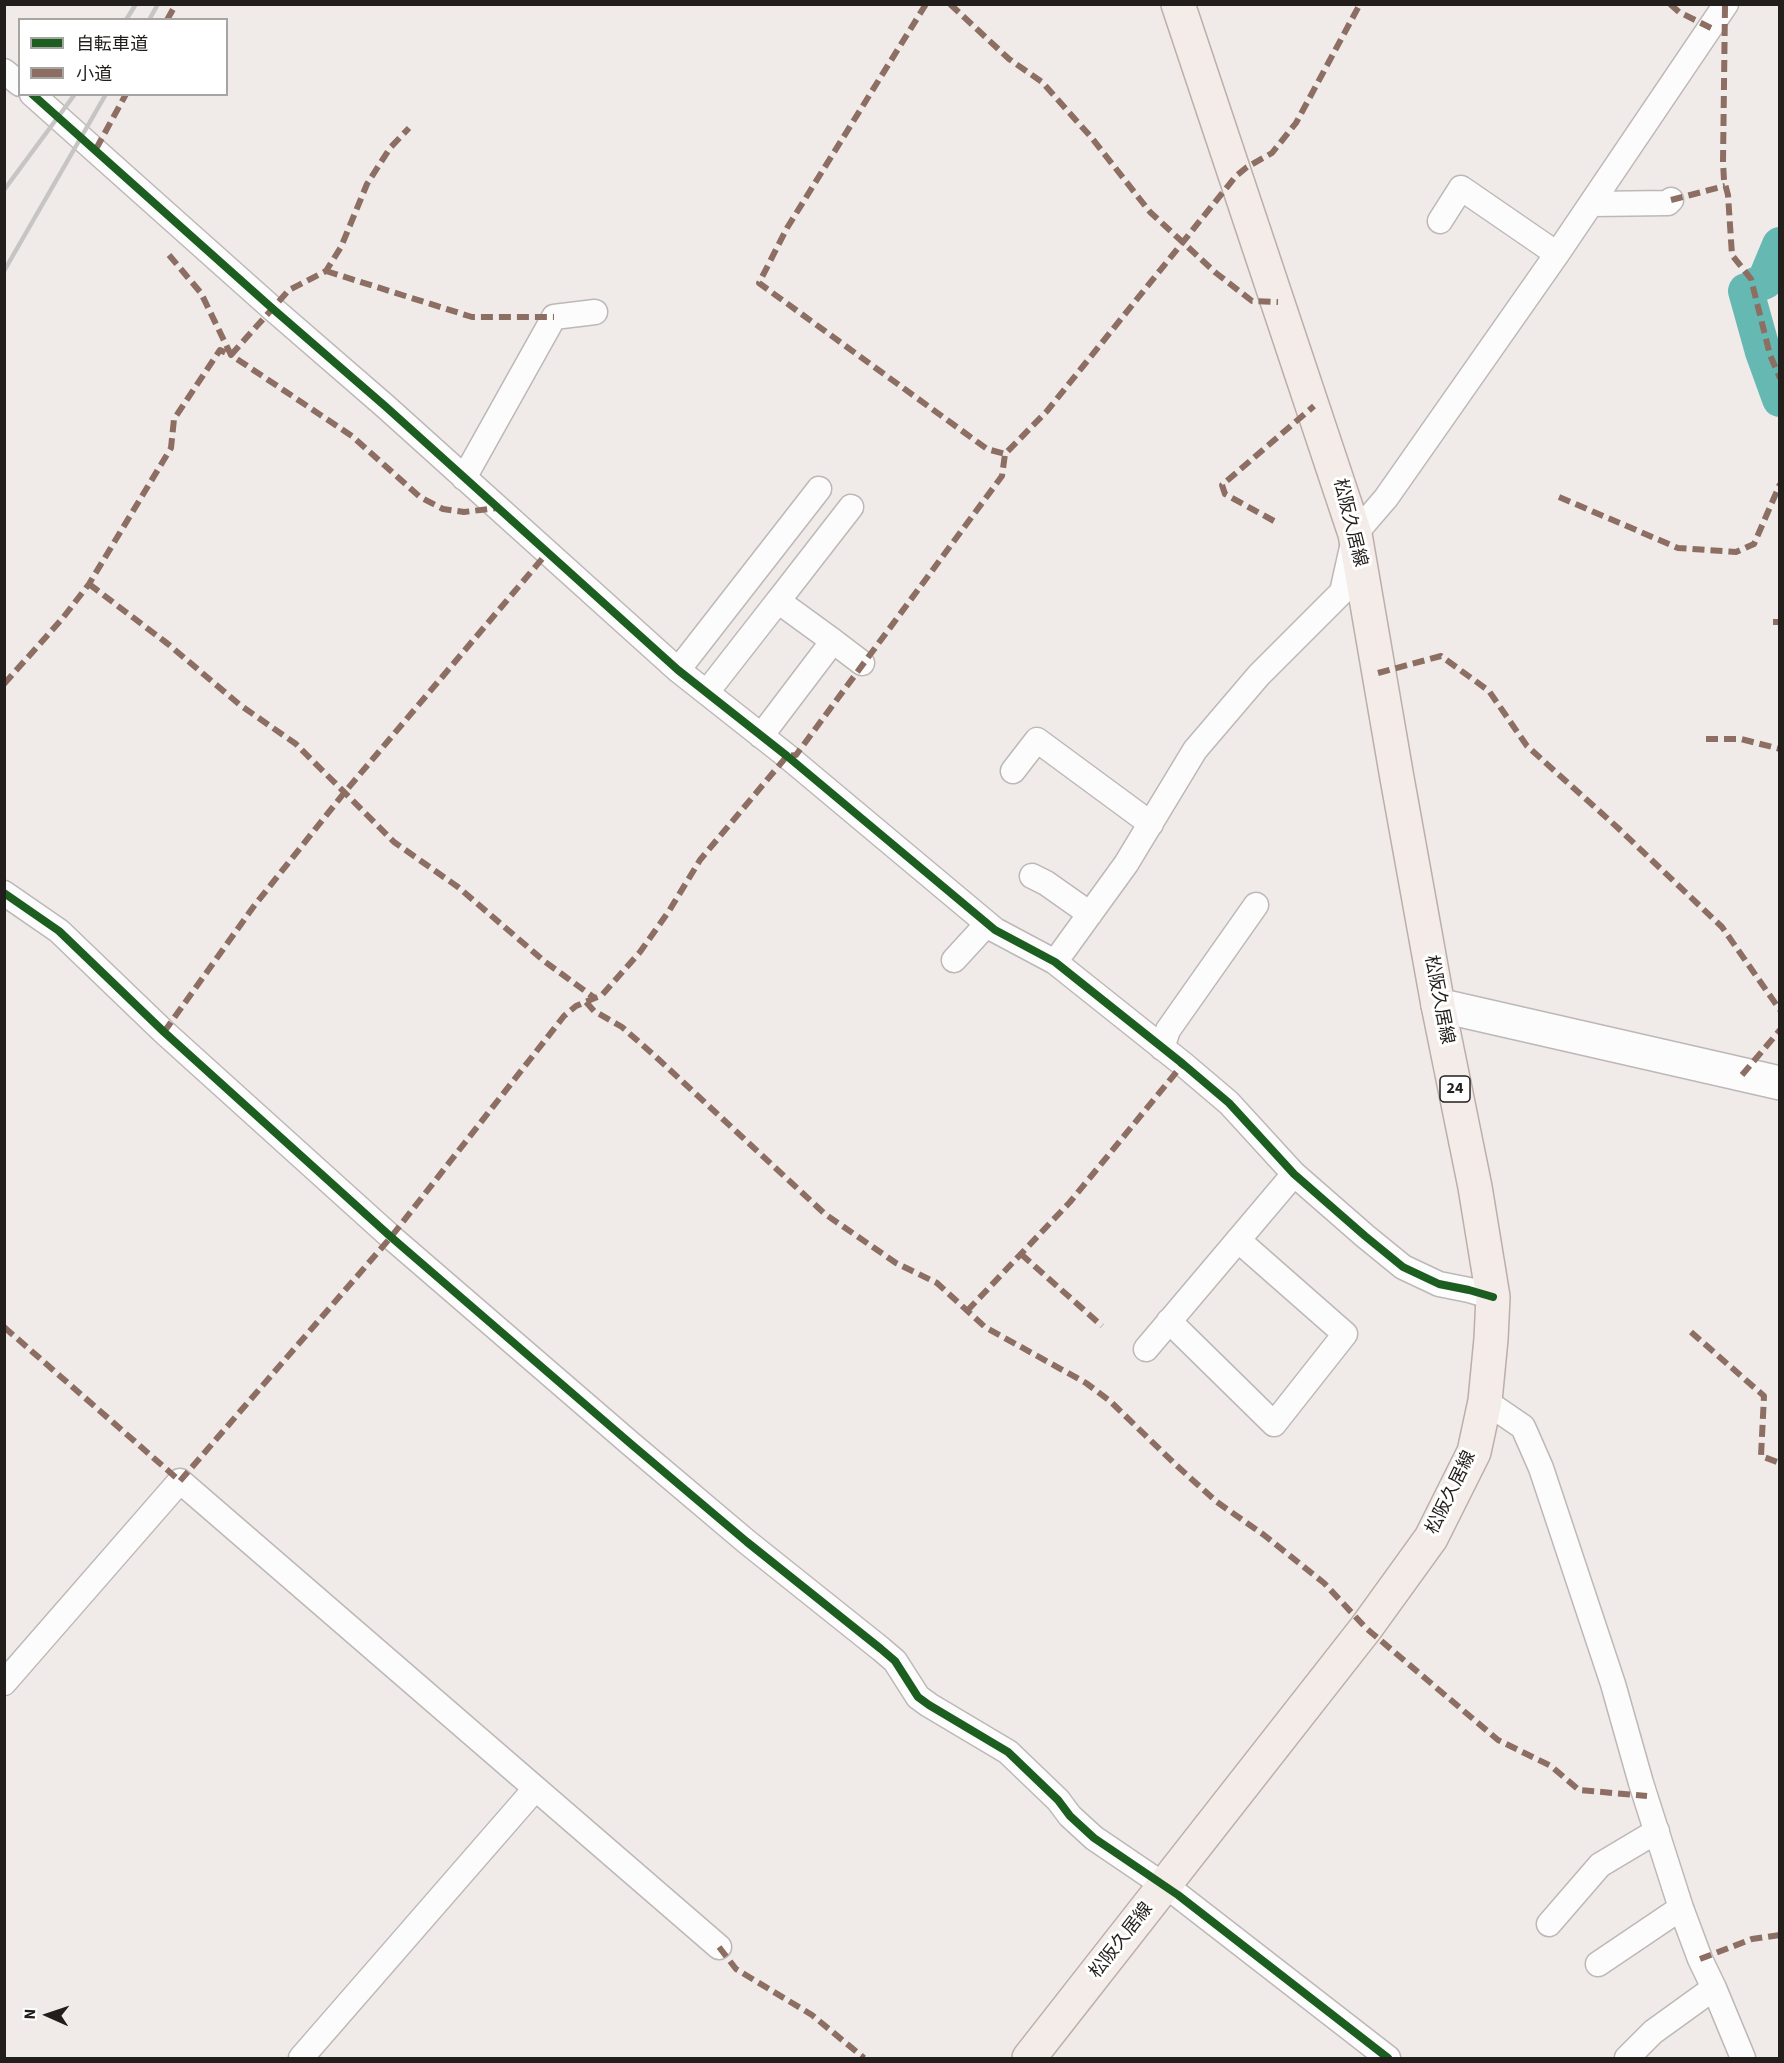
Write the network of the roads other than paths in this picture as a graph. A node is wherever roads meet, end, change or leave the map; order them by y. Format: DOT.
graph roads {
  1 [pos="1178,4"];
  2 [pos="1726,4"];
  3 [pos="4,72"];
  4 [pos="18,82"];
  5 [pos="34,96"];
  6 [pos="1671,200"];
  7 [pos="1592,204"];
  8 [pos="1440,221"];
  9 [pos="1557,254"];
  10 [pos="595,312"];
  11 [pos="464,478"];
  12 [pos="819,489"];
  13 [pos="851,507"];
  14 [pos="1355,534"];
  15 [pos="778,601"];
  16 [pos="833,641"];
  17 [pos="862,663"];
  18 [pos="678,670"];
  19 [pos="707,692"];
  20 [pos="761,736"];
  21 [pos="1013,771"];
  22 [pos="1151,824"];
  23 [pos="1032,876"];
  24 [pos="4,893"];
  25 [pos="1256,905"];
  26 [pos="1090,914"];
  27 [pos="987,924"];
  28 [pos="954,960"];
  29 [pos="1055,963"];
  30 [pos="1438,1005"];
  31 [pos="1162,1048"];
  32 [pos="1779,1083"];
  33 [pos="1294,1174"];
  34 [pos="1238,1240"];
  35 [pos="1493,1297"];
  36 [pos="1169,1321"];
  37 [pos="1146,1348"];
  38 [pos="1485,1401"];
  39 [pos="4,1683"];
  40 [pos="535,1789"];
  41 [pos="1657,1832"];
  42 [pos="1166,1886"];
  43 [pos="1681,1908"];
  44 [pos="1549,1924"];
  45 [pos="719,1947"];
  46 [pos="1598,1964"];
  47 [pos="1714,1988"];
  48 [pos="301,2058"];
  49 [pos="1029,2058"];
  50 [pos="1388,2058"];
  51 [pos="1627,2058"];
  52 [pos="1743,2058"];
  1 -- 14 [label="main road, 松阪久居線 / 24"];
  2 -- 7 [label="street"];
  3 -- 4 [label="street"];
  5 -- 11 [label="street"];
  6 -- 7 [label="street"];
  7 -- 9 [label="street"];
  8 -- 9 [label="street"];
  9 -- 14 [label="street"];
  10 -- 11 [label="street"];
  11 -- 18 [label="street"];
  12 -- 18 [label="street"];
  13 -- 15 [label="street"];
  14 -- 22 [label="street"];
  14 -- 30 [label="main road, 松阪久居線 / 24"];
  15 -- 16 [label="street"];
  15 -- 19 [label="street"];
  16 -- 17 [label="street"];
  16 -- 20 [label="street"];
  18 -- 19 [label="street"];
  19 -- 20 [label="street"];
  20 -- 27 [label="street"];
  21 -- 22 [label="street"];
  22 -- 26 [label="street"];
  23 -- 26 [label="street"];
  24 -- 42 [label="street"];
  25 -- 31 [label="street"];
  26 -- 29 [label="street"];
  27 -- 28 [label="street"];
  27 -- 29 [label="street"];
  29 -- 31 [label="street"];
  30 -- 32 [label="street"];
  30 -- 35 [label="main road, 松阪久居線 / 24"];
  31 -- 33 [label="street"];
  33 -- 34 [label="street"];
  33 -- 35 [label="street"];
  34 -- 36 [label="street"];
  34 -- 36 [label="street"];
  35 -- 38 [label="main road, 松阪久居線 / 24"];
  36 -- 37 [label="street"];
  38 -- 41 [label="street"];
  38 -- 42 [label="main road, 松阪久居線 / 24"];
  39 -- 40 [label="street"];
  40 -- 45 [label="street"];
  40 -- 48 [label="street"];
  41 -- 43 [label="street"];
  41 -- 44 [label="street"];
  42 -- 49 [label="main road, 松阪久居線 / 24"];
  42 -- 50 [label="street"];
  43 -- 46 [label="street"];
  43 -- 47 [label="street"];
  47 -- 51 [label="street"];
  47 -- 52 [label="street"];
}
